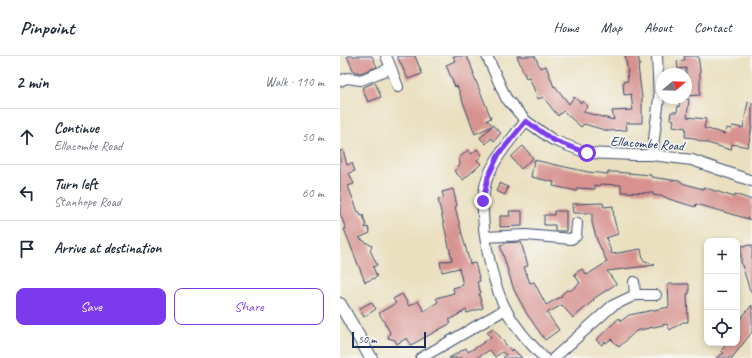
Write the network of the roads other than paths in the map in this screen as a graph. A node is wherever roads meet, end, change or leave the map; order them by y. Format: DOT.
graph roads {
  1 [pos="386,56"];
  2 [pos="487,56"];
  3 [pos="657,56"];
  4 [pos="391,68"];
  5 [pos="340,81"];
  6 [pos="398,87"];
  7 [pos="526,121"];
  8 [pos="652,155"];
  9 [pos="751,179"];
  10 [pos="577,223"];
  11 [pos="485,237"];
  12 [pos="634,282"];
  13 [pos="635,295"];
  14 [pos="656,295"];
  15 [pos="340,304"];
  16 [pos="506,309"];
  17 [pos="370,357"];
  18 [pos="421,358"];
  19 [pos="544,358"];
  20 [pos="554,358"];
  1 -- 4 [label="street"];
  2 -- 7 [label="street, Ellacombe Road"];
  3 -- 8 [label="street"];
  4 -- 5 [label="street"];
  4 -- 6 [label="street"];
  7 -- 8 [label="street, Ellacombe Road"];
  7 -- 11 [label="street"];
  8 -- 9 [label="street, Ellacombe Road"];
  10 -- 11 [label="street"];
  11 -- 16 [label="street"];
  12 -- 13 [label="street"];
  13 -- 14 [label="street"];
  13 -- 20 [label="street"];
  15 -- 17 [label="street"];
  16 -- 18 [label="street"];
  16 -- 19 [label="street"];
}
